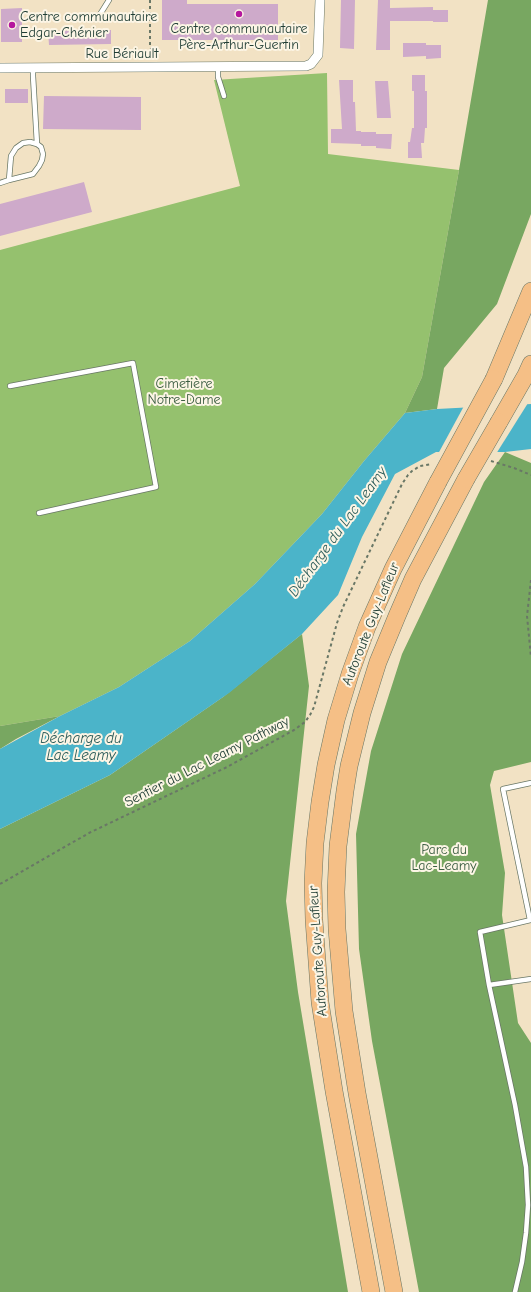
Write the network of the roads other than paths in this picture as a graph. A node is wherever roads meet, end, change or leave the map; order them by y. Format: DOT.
graph roads {
  1 [pos="109,0"];
  2 [pos="320,0"];
  3 [pos="99,16"];
  4 [pos="218,67"];
  5 [pos="0,68"];
  6 [pos="33,68"];
  7 [pos="224,96"];
  8 [pos="37,144"];
  9 [pos="9,180"];
  10 [pos="0,183"];
  11 [pos="531,291"];
  12 [pos="531,319"];
  13 [pos="529,370"];
  14 [pos="494,379"];
  15 [pos="10,386"];
  16 [pos="39,512"];
  17 [pos="531,783"];
  18 [pos="530,920"];
  19 [pos="531,979"];
  20 [pos="489,984"];
  21 [pos="371,1292"];
  22 [pos="394,1292"];
  23 [pos="515,1292"];
  1 -- 3 [label="lane"];
  2 -- 4 [label="street, Rue Bériault"];
  4 -- 6 [label="street, Rue Bériault"];
  4 -- 7 [label="lane"];
  5 -- 6 [label="street, Rue Bériault"];
  6 -- 8 [label="lane"];
  8 -- 9 [label="lane"];
  8 -- 9 [label="lane"];
  9 -- 10 [label="lane"];
  11 -- 14 [label="highway"];
  12 -- 14 [label="highway, Autoroute Guy-Lafleur"];
  13 -- 22 [label="highway, Autoroute Guy-Lafleur, bridge"];
  14 -- 21 [label="highway, Autoroute Guy-Lafleur, bridge"];
  15 -- 16 [label="lane"];
  17 -- 18 [label="lane"];
  18 -- 20 [label="lane"];
  19 -- 20 [label="lane"];
  20 -- 23 [label="lane"];
}
